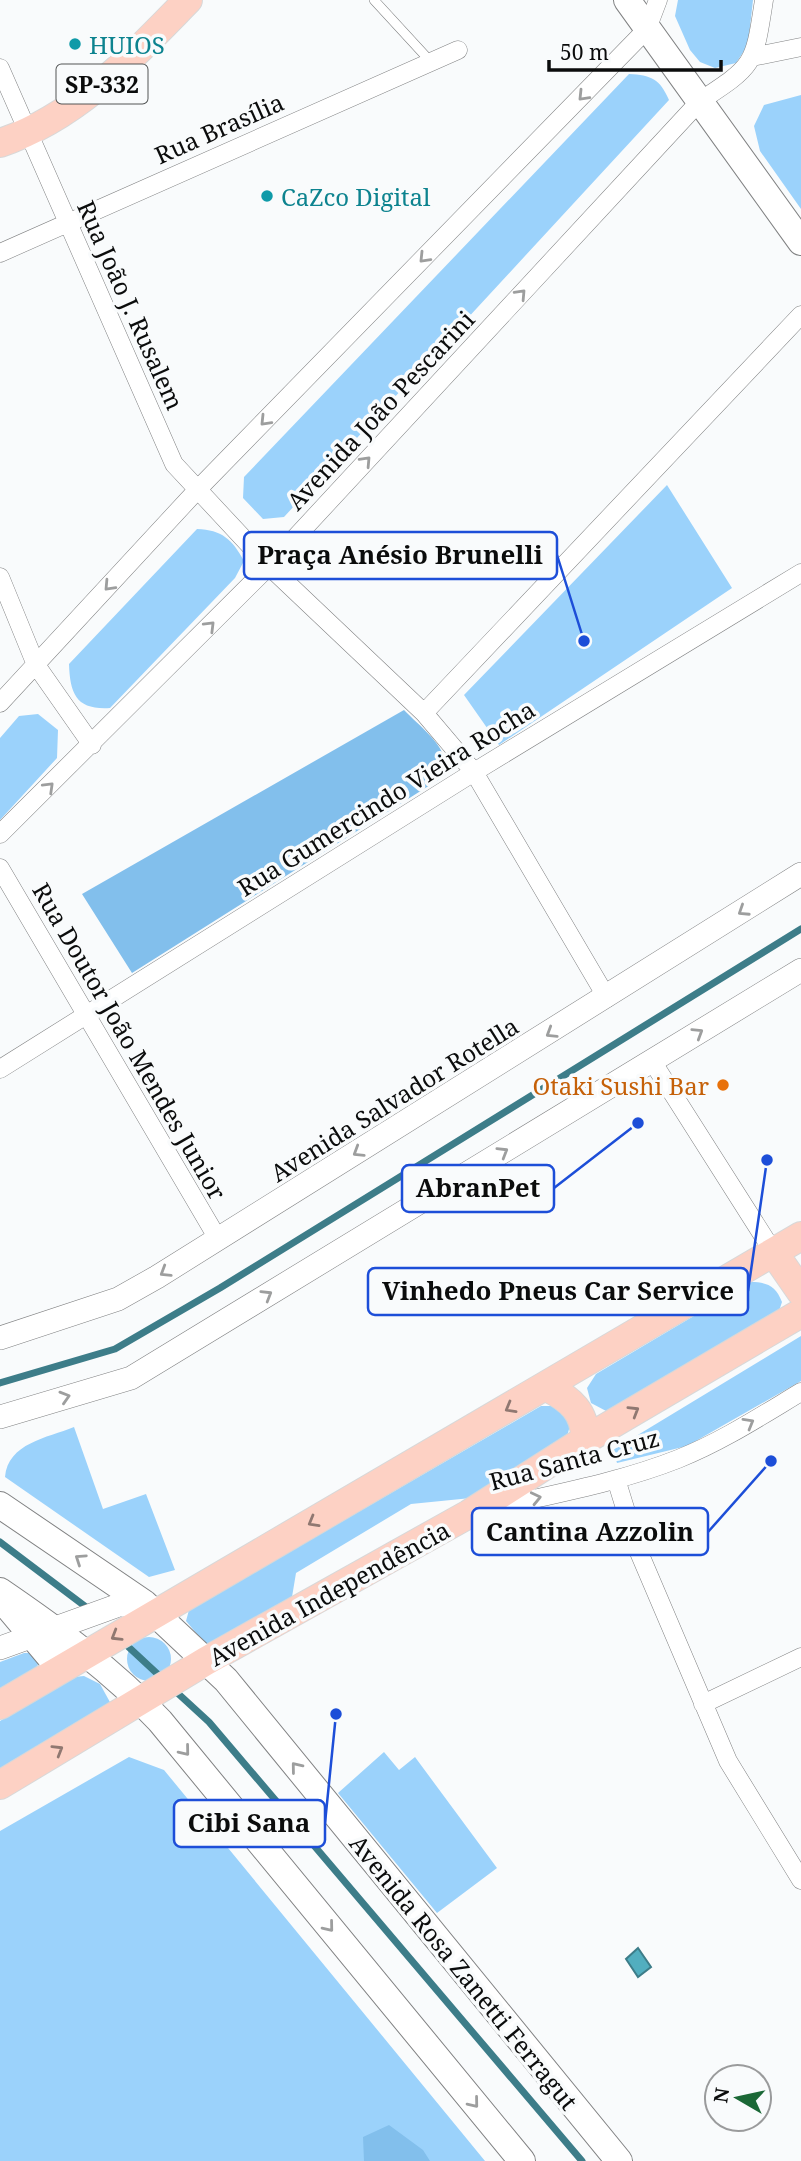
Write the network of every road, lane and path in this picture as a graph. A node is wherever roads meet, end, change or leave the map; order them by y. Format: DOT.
graph roads {
  1 [pos="187,0"];
  2 [pos="374,0"];
  3 [pos="627,0"];
  4 [pos="658,0"];
  5 [pos="764,0"];
  6 [pos="647,29"];
  7 [pos="801,47"];
  8 [pos="458,50"];
  9 [pos="752,57"];
  10 [pos="431,62"];
  11 [pos="0,68"];
  12 [pos="700,101"];
  13 [pos="30,134"];
  14 [pos="0,143"];
  15 [pos="68,222"];
  16 [pos="801,242"];
  17 [pos="0,253"];
  18 [pos="801,315"];
  19 [pos="199,488"];
  20 [pos="269,566"];
  21 [pos="801,573"];
  22 [pos="0,577"];
  23 [pos="36,665"];
  24 [pos="0,703"];
  25 [pos="424,713"];
  26 [pos="92,746"];
  27 [pos="474,772"];
  28 [pos="0,834"];
  29 [pos="0,868"];
  30 [pos="801,874"];
  31 [pos="801,970"];
  32 [pos="607,998"];
  33 [pos="87,1013"];
  34 [pos="652,1061"];
  35 [pos="0,1069"];
  36 [pos="801,1236"];
  37 [pos="218,1239"];
  38 [pos="774,1253"];
  39 [pos="801,1292"];
  40 [pos="801,1313"];
  41 [pos="0,1338"];
  42 [pos="547,1387"];
  43 [pos="801,1392"];
  44 [pos="0,1417"];
  45 [pos="585,1440"];
  46 [pos="617,1479"];
  47 [pos="0,1505"];
  48 [pos="469,1514"];
  49 [pos="0,1591"];
  50 [pos="0,1598"];
  51 [pos="150,1607"];
  52 [pos="43,1632"];
  53 [pos="0,1648"];
  54 [pos="87,1653"];
  55 [pos="801,1657"];
  56 [pos="206,1661"];
  57 [pos="60,1669"];
  58 [pos="140,1700"];
  59 [pos="703,1704"];
  60 [pos="0,1705"];
  61 [pos="0,1785"];
  62 [pos="801,1880"];
  63 [pos="522,2161"];
  64 [pos="619,2161"];
  1 -- 13 [label="main road, SP-332"];
  2 -- 10 [label="lane"];
  3 -- 6 [label="main road"];
  4 -- 6 [label="street"];
  5 -- 9 [label="street"];
  6 -- 12 [label="main road"];
  6 -- 19 [label="street, one-way"];
  7 -- 9 [label="street"];
  8 -- 10 [label="street, Rua Brasília"];
  9 -- 12 [label="street, Avenida João Pescarini"];
  10 -- 15 [label="street, Rua Brasília"];
  11 -- 13 [label="street, Rua João J. Rusalem"];
  12 -- 16 [label="main road"];
  20 -- 12 [label="street, Avenida João Pescarini, one-way"];
  13 -- 14 [label="main road, SP-332"];
  13 -- 15 [label="street, Rua João J. Rusalem"];
  15 -- 17 [label="street, Rua Brasília"];
  15 -- 19 [label="street, Rua João J. Rusalem"];
  18 -- 25 [label="street"];
  19 -- 20 [label="street, Rua João J. Rusalem"];
  19 -- 23 [label="street, one-way"];
  20 -- 25 [label="street, Rua João J. Rusalem"];
  26 -- 20 [label="street, Avenida João Pescarini, one-way"];
  21 -- 27 [label="street, Rua Gumercindo Vieira Rocha"];
  22 -- 23 [label="street"];
  23 -- 24 [label="street"];
  23 -- 26 [label="street"];
  25 -- 27 [label="street, Rua João J. Rusalem"];
  28 -- 26 [label="street, Avenida João Pescarini, one-way"];
  27 -- 32 [label="street, Rua João J. Rusalem"];
  27 -- 33 [label="street, Rua Gumercindo Vieira Rocha"];
  29 -- 33 [label="street, Rua Doutor João Mendes Junior"];
  30 -- 32 [label="street, Avenida Salvador Rotella, one-way"];
  34 -- 31 [label="street, one-way"];
  32 -- 37 [label="street, Avenida Salvador Rotella, one-way"];
  33 -- 35 [label="street, Rua Gumercindo Vieira Rocha"];
  33 -- 37 [label="street, Rua Doutor João Mendes Junior"];
  34 -- 38 [label="street"];
  44 -- 34 [label="street, one-way"];
  36 -- 38 [label="main road"];
  37 -- 41 [label="street, Avenida Salvador Rotella, one-way"];
  38 -- 39 [label="main road"];
  38 -- 42 [label="main road"];
  45 -- 40 [label="main road, Avenida Independência, one-way"];
  42 -- 45 [label="main road"];
  42 -- 51 [label="main road, one-way"];
  46 -- 43 [label="street, Rua Santa Cruz, one-way"];
  45 -- 48 [label="main road, Avenida Independência"];
  48 -- 46 [label="street, Rua Santa Cruz, one-way"];
  46 -- 59 [label="street"];
  51 -- 47 [label="main road, Avenida Rosa Zanetti Ferragut, one-way"];
  48 -- 56 [label="main road, Avenida Independência"];
  49 -- 52 [label="main road"];
  50 -- 52 [label="main road"];
  51 -- 52 [label="street"];
  51 -- 54 [label="main road, one-way"];
  51 -- 56 [label="main road, Avenida Rosa Zanetti Ferragut"];
  52 -- 53 [label="street"];
  52 -- 54 [label="main road"];
  52 -- 57 [label="main road"];
  54 -- 57 [label="main road"];
  54 -- 58 [label="main road"];
  55 -- 59 [label="street"];
  56 -- 58 [label="main road, Avenida Independência"];
  64 -- 56 [label="main road, Avenida Rosa Zanetti Ferragut, one-way"];
  57 -- 60 [label="main road"];
  61 -- 58 [label="main road, Avenida Independência, one-way"];
  58 -- 63 [label="main road, one-way"];
  59 -- 62 [label="street"];
}
